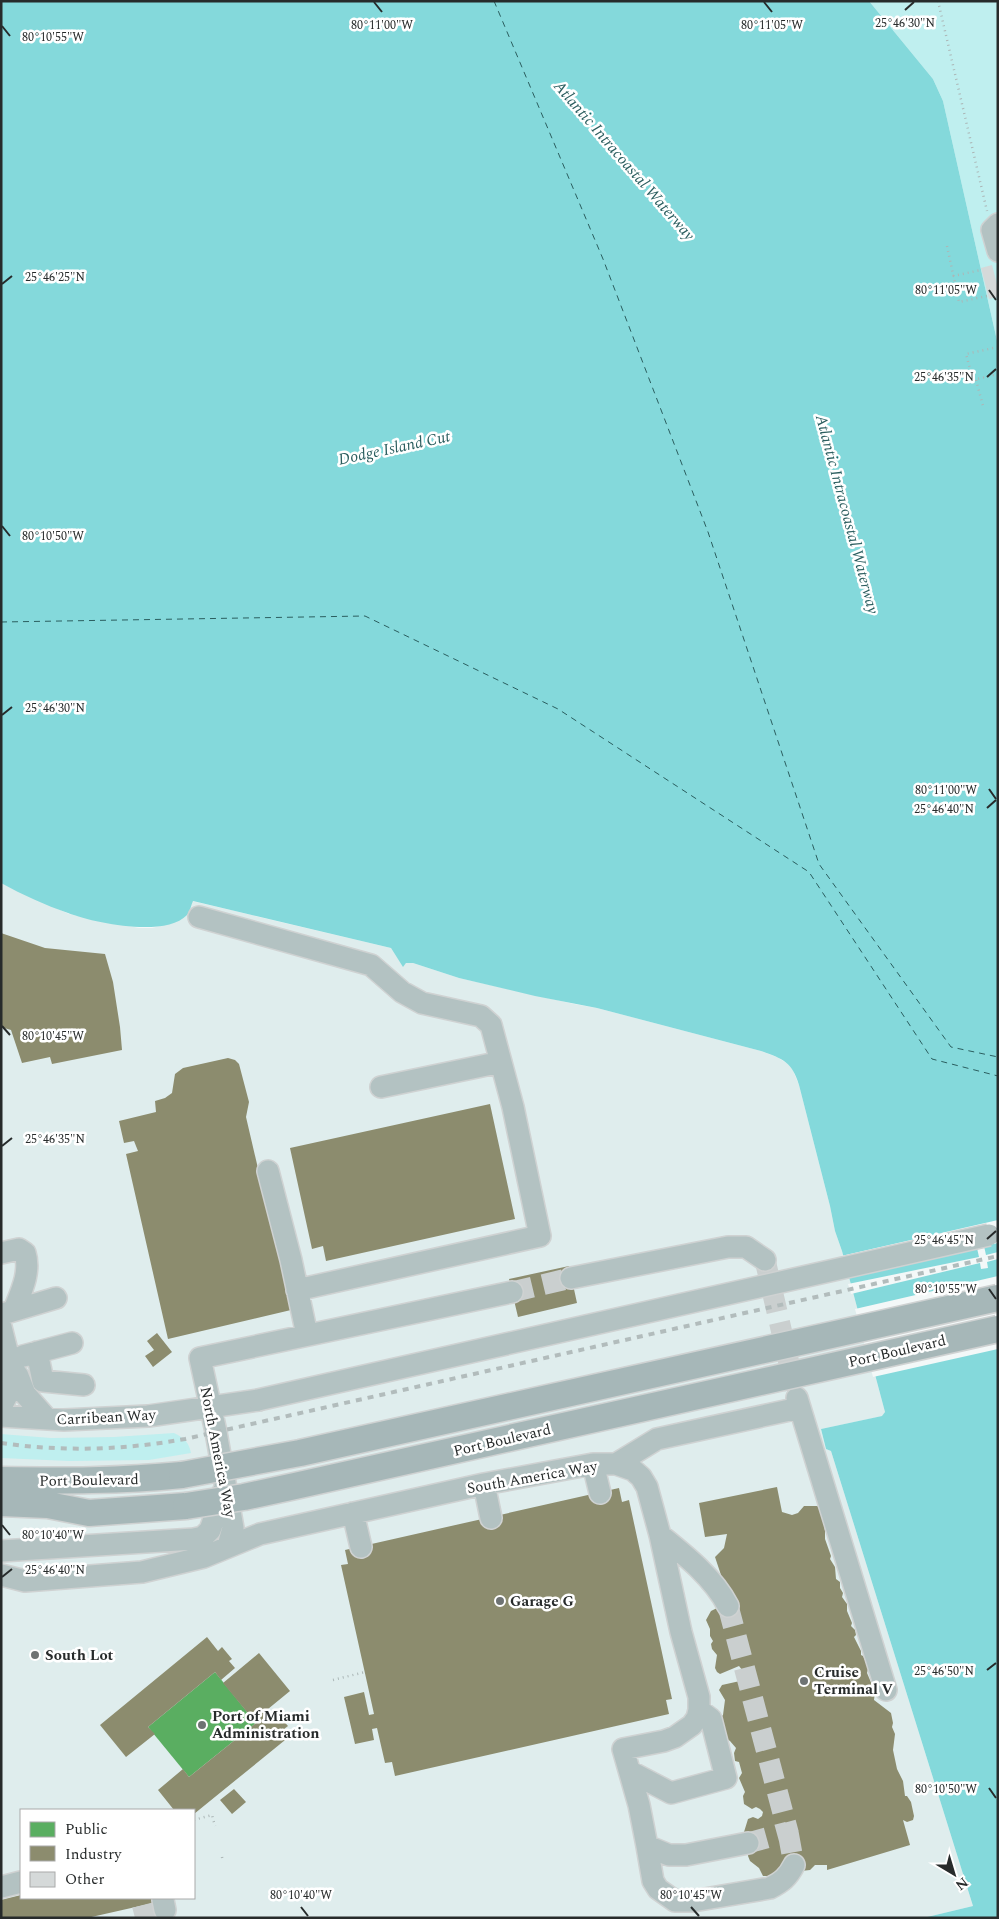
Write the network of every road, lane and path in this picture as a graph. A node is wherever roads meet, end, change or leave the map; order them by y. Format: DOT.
graph roads {
  1 [pos="938,1"];
  2 [pos="995,227"];
  3 [pos="946,246"];
  4 [pos="998,251"];
  5 [pos="981,270"];
  6 [pos="953,276"];
  7 [pos="987,296"];
  8 [pos="998,347"];
  9 [pos="998,374"];
  10 [pos="976,380"];
  11 [pos="983,406"];
  12 [pos="199,917"];
  13 [pos="501,1062"];
  14 [pos="381,1087"];
  15 [pos="268,1171"];
  16 [pos="998,1233"];
  17 [pos="1,1253"];
  18 [pos="765,1260"];
  19 [pos="572,1278"];
  20 [pos="297,1290"];
  21 [pos="512,1292"];
  22 [pos="56,1298"];
  23 [pos="998,1298"];
  24 [pos="8,1316"];
  25 [pos="1,1327"];
  26 [pos="998,1329"];
  27 [pos="307,1335"];
  28 [pos="72,1343"];
  29 [pos="37,1352"];
  30 [pos="10,1363"];
  31 [pos="84,1385"];
  32 [pos="210,1406"];
  33 [pos="1,1407"];
  34 [pos="1,1416"];
  35 [pos="47,1419"];
  36 [pos="592,1464"];
  37 [pos="616,1464"];
  38 [pos="1,1480"];
  39 [pos="484,1484"];
  40 [pos="225,1488"];
  41 [pos="600,1493"];
  42 [pos="1,1503"];
  43 [pos="353,1512"];
  44 [pos="89,1513"];
  45 [pos="491,1518"];
  46 [pos="1,1519"];
  47 [pos="660,1535"];
  48 [pos="228,1546"];
  49 [pos="362,1547"];
  50 [pos="1,1551"];
  51 [pos="1,1575"];
  52 [pos="728,1606"];
  53 [pos="365,1672"];
  54 [pos="333,1680"];
  55 [pos="886,1690"];
  56 [pos="695,1718"];
  57 [pos="631,1772"];
  58 [pos="195,1820"];
  59 [pos="215,1826"];
  60 [pos="748,1843"];
  61 [pos="647,1846"];
  62 [pos="222,1856"];
  63 [pos="223,1862"];
  64 [pos="794,1865"];
  65 [pos="20,1882"];
  66 [pos="1,1887"];
  1 -- 2 [label="path"];
  2 -- 4 [label="street"];
  3 -- 6 [label="path"];
  5 -- 6 [label="path"];
  6 -- 7 [label="path"];
  8 -- 10 [label="path"];
  9 -- 10 [label="path"];
  10 -- 11 [label="path"];
  12 -- 13 [label="street"];
  13 -- 14 [label="street"];
  13 -- 20 [label="street"];
  15 -- 20 [label="street"];
  16 -- 32 [label="street, Carribean Way, bridge"];
  17 -- 24 [label="street"];
  18 -- 19 [label="street"];
  20 -- 27 [label="street"];
  21 -- 27 [label="street"];
  22 -- 24 [label="street"];
  23 -- 38 [label="main road, Port Boulevard, bridge"];
  25 -- 30 [label="street"];
  26 -- 44 [label="main road, Port Boulevard, bridge"];
  27 -- 32 [label="street, North America Way"];
  28 -- 29 [label="street"];
  29 -- 30 [label="street"];
  29 -- 31 [label="street"];
  30 -- 33 [label="street"];
  30 -- 35 [label="street"];
  32 -- 35 [label="street, Carribean Way"];
  32 -- 40 [label="street, North America Way"];
  34 -- 35 [label="street, Carribean Way"];
  36 -- 37 [label="street, South America Way"];
  36 -- 39 [label="street, South America Way"];
  36 -- 41 [label="street"];
  37 -- 47 [label="street, South America Way"];
  37 -- 55 [label="street"];
  39 -- 43 [label="street, South America Way"];
  39 -- 45 [label="street"];
  40 -- 48 [label="street, North America Way"];
  40 -- 50 [label="street"];
  42 -- 44 [label="main road, Port Boulevard"];
  43 -- 48 [label="street, South America Way"];
  43 -- 49 [label="street"];
  44 -- 46 [label="main road"];
  47 -- 52 [label="street"];
  47 -- 56 [label="street, South America Way"];
  48 -- 51 [label="street, South America Way"];
  53 -- 54 [label="path"];
  56 -- 57 [label="street"];
  56 -- 57 [label="street"];
  57 -- 61 [label="street"];
  58 -- 59 [label="path"];
  60 -- 61 [label="street"];
  61 -- 64 [label="street"];
  62 -- 63 [label="path"];
  65 -- 66 [label="street"];
}
